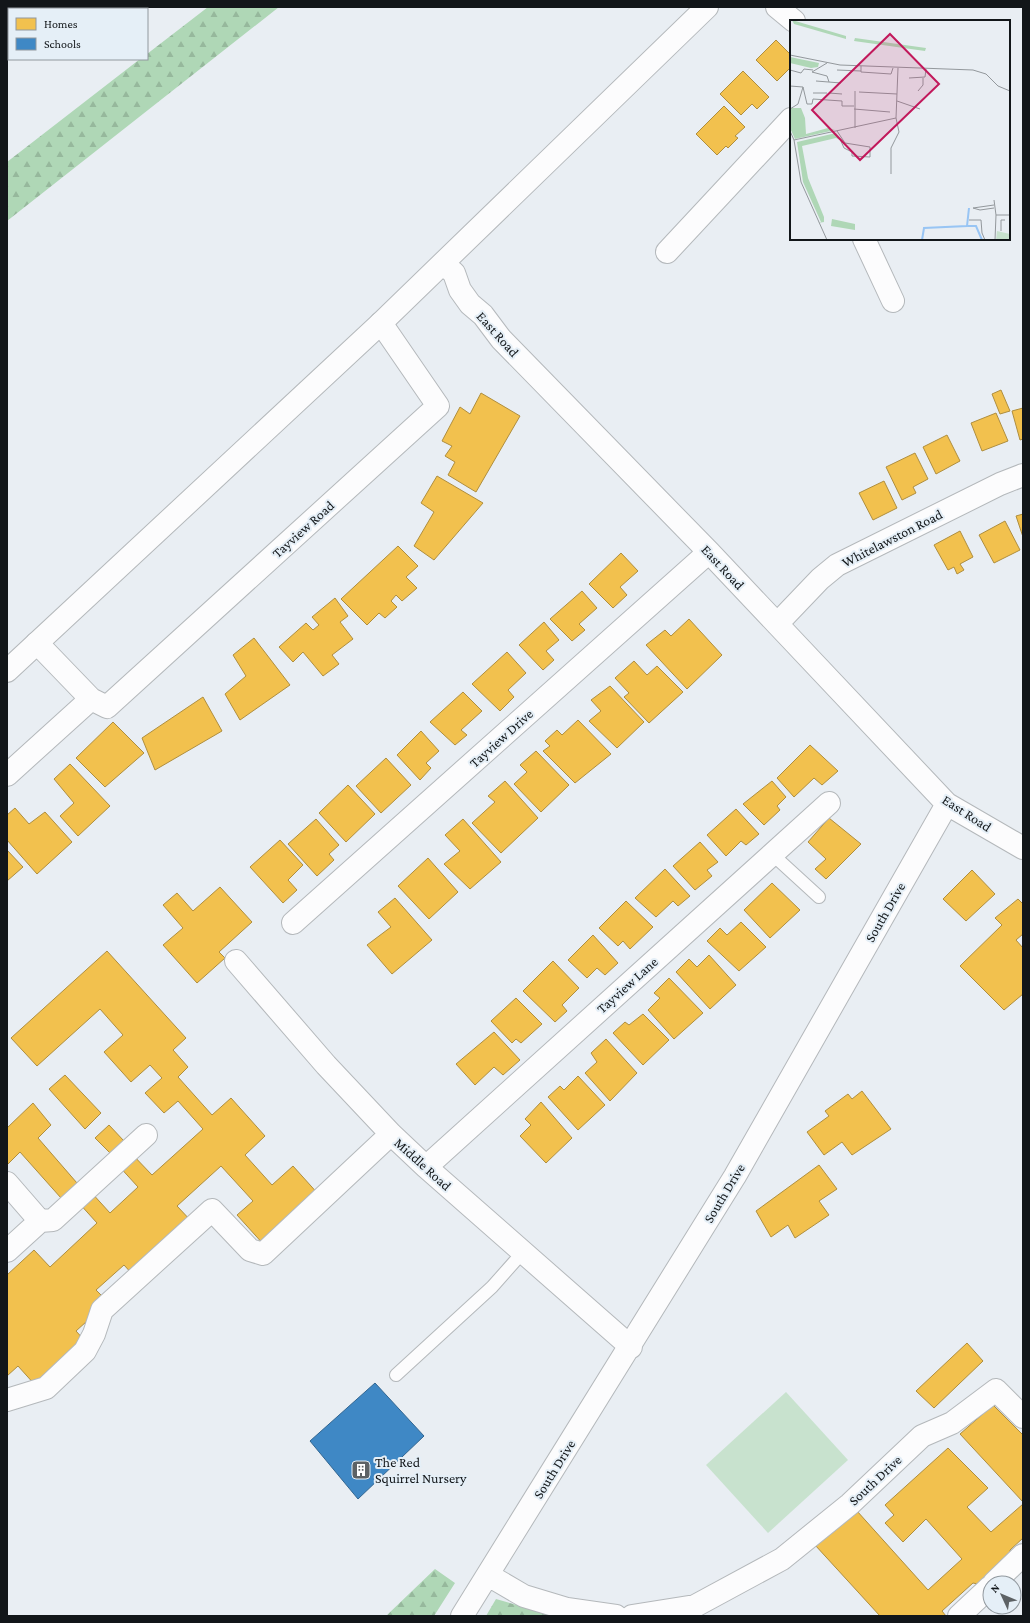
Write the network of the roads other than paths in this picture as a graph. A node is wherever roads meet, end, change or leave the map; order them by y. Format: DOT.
graph roads {
  1 [pos="707,7"];
  2 [pos="777,7"];
  3 [pos="793,20"];
  4 [pos="790,120"];
  5 [pos="864,240"];
  6 [pos="667,252"];
  7 [pos="443,264"];
  8 [pos="893,301"];
  9 [pos="381,324"];
  10 [pos="1023,476"];
  11 [pos="709,552"];
  12 [pos="777,624"];
  13 [pos="37,644"];
  14 [pos="7,671"];
  15 [pos="91,699"];
  16 [pos="7,775"];
  17 [pos="828,803"];
  18 [pos="947,804"];
  19 [pos="1023,848"];
  20 [pos="772,854"];
  21 [pos="819,897"];
  22 [pos="293,923"];
  23 [pos="236,961"];
  24 [pos="391,1134"];
  25 [pos="146,1135"];
  26 [pos="426,1167"];
  27 [pos="7,1183"];
  28 [pos="40,1221"];
  29 [pos="7,1251"];
  30 [pos="523,1252"];
  31 [pos="631,1347"];
  32 [pos="396,1375"];
  33 [pos="7,1400"];
  34 [pos="1023,1417"];
  35 [pos="1023,1555"];
  36 [pos="488,1575"];
  37 [pos="1002,1575"];
  38 [pos="982,1594"];
  39 [pos="608,1615"];
  40 [pos="462,1616"];
  41 [pos="632,1616"];
  42 [pos="959,1616"];
  1 -- 7 [label="street"];
  2 -- 3 [label="street"];
  4 -- 6 [label="street"];
  5 -- 8 [label="street"];
  7 -- 9 [label="street"];
  7 -- 11 [label="street, East Road"];
  9 -- 13 [label="street"];
  9 -- 15 [label="street, Tayview Road"];
  10 -- 12 [label="street, Whitelawston Road"];
  11 -- 12 [label="street, East Road"];
  11 -- 22 [label="street, Tayview Drive"];
  12 -- 18 [label="street, East Road"];
  13 -- 14 [label="street"];
  13 -- 15 [label="street, Tayview Road"];
  15 -- 16 [label="street"];
  17 -- 20 [label="street, Tayview Lane"];
  18 -- 19 [label="street, East Road"];
  18 -- 31 [label="street, South Drive"];
  20 -- 21 [label="lane"];
  20 -- 26 [label="street, Tayview Lane"];
  23 -- 24 [label="street, Middle Road"];
  24 -- 26 [label="street, Middle Road"];
  24 -- 33 [label="street"];
  25 -- 28 [label="street"];
  26 -- 30 [label="street, Middle Road"];
  27 -- 28 [label="street"];
  28 -- 29 [label="street"];
  30 -- 31 [label="street, Middle Road"];
  30 -- 32 [label="lane"];
  31 -- 36 [label="street, South Drive"];
  34 -- 41 [label="street, South Drive"];
  35 -- 37 [label="street"];
  36 -- 39 [label="street"];
  36 -- 40 [label="street, South Drive"];
  38 -- 42 [label="street"];
}
